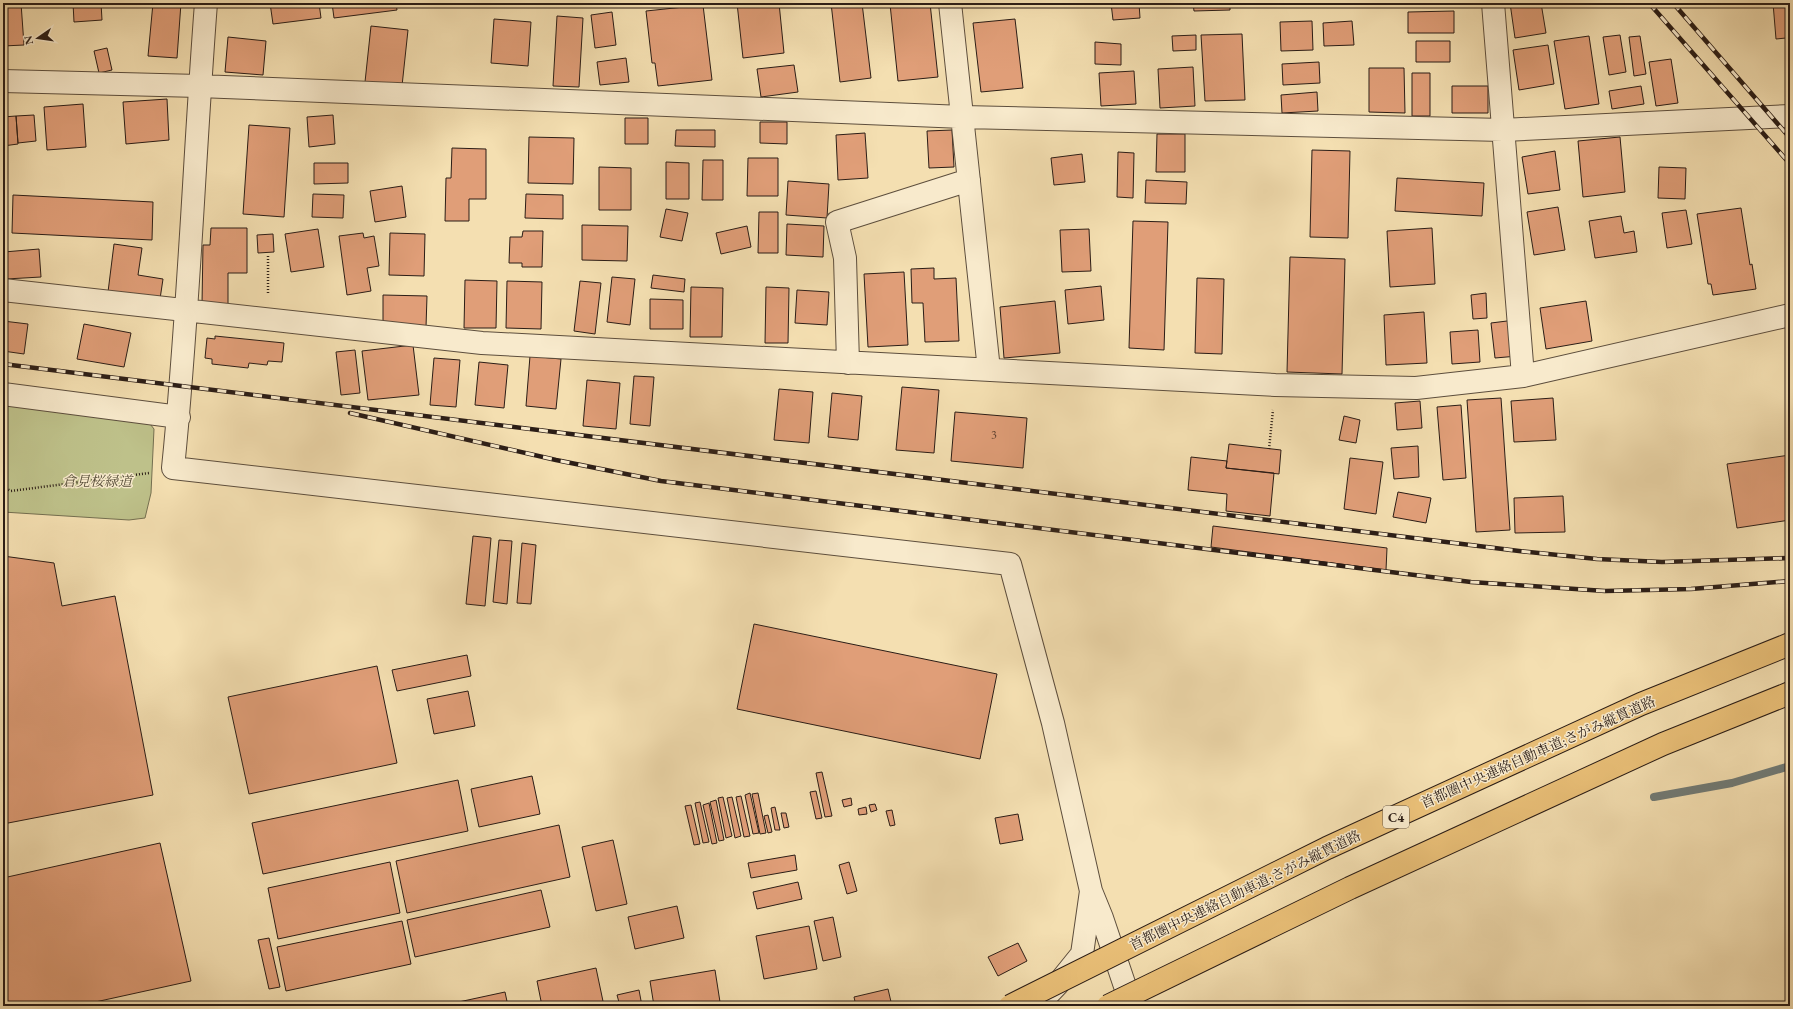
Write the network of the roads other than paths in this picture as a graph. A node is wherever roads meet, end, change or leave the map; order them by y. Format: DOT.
graph roads {
  1 [pos="206,3"];
  2 [pos="950,3"];
  3 [pos="1493,3"];
  4 [pos="3,81"];
  5 [pos="200,86"];
  6 [pos="1790,116"];
  7 [pos="963,117"];
  8 [pos="1503,130"];
  9 [pos="969,180"];
  10 [pos="3,290"];
  11 [pos="188,310"];
  12 [pos="1790,315"];
  13 [pos="848,363"];
  14 [pos="989,370"];
  15 [pos="1523,376"];
  16 [pos="3,394"];
  17 [pos="179,417"];
  18 [pos="1790,644"];
  19 [pos="1790,693"];
  20 [pos="1090,891"];
  21 [pos="1010,1006"];
  22 [pos="1037,1006"];
  23 [pos="1108,1006"];
  24 [pos="1129,1006"];
  1 -- 5 [label="street"];
  2 -- 7 [label="street"];
  3 -- 8 [label="street"];
  4 -- 5 [label="street"];
  5 -- 7 [label="street"];
  5 -- 11 [label="street"];
  6 -- 8 [label="street"];
  7 -- 8 [label="street"];
  7 -- 9 [label="street"];
  8 -- 15 [label="street"];
  9 -- 13 [label="street"];
  9 -- 14 [label="street"];
  10 -- 11 [label="street"];
  11 -- 13 [label="street"];
  11 -- 17 [label="street"];
  12 -- 15 [label="street"];
  13 -- 14 [label="street"];
  14 -- 15 [label="street"];
  16 -- 17 [label="street"];
  17 -- 20 [label="street"];
  18 -- 21 [label="highway, 首都圏中央連絡自動車道;さがみ縦貫道路 / C4, bridge"];
  19 -- 23 [label="highway, bridge"];
  20 -- 22 [label="street"];
  20 -- 24 [label="street"];
}
